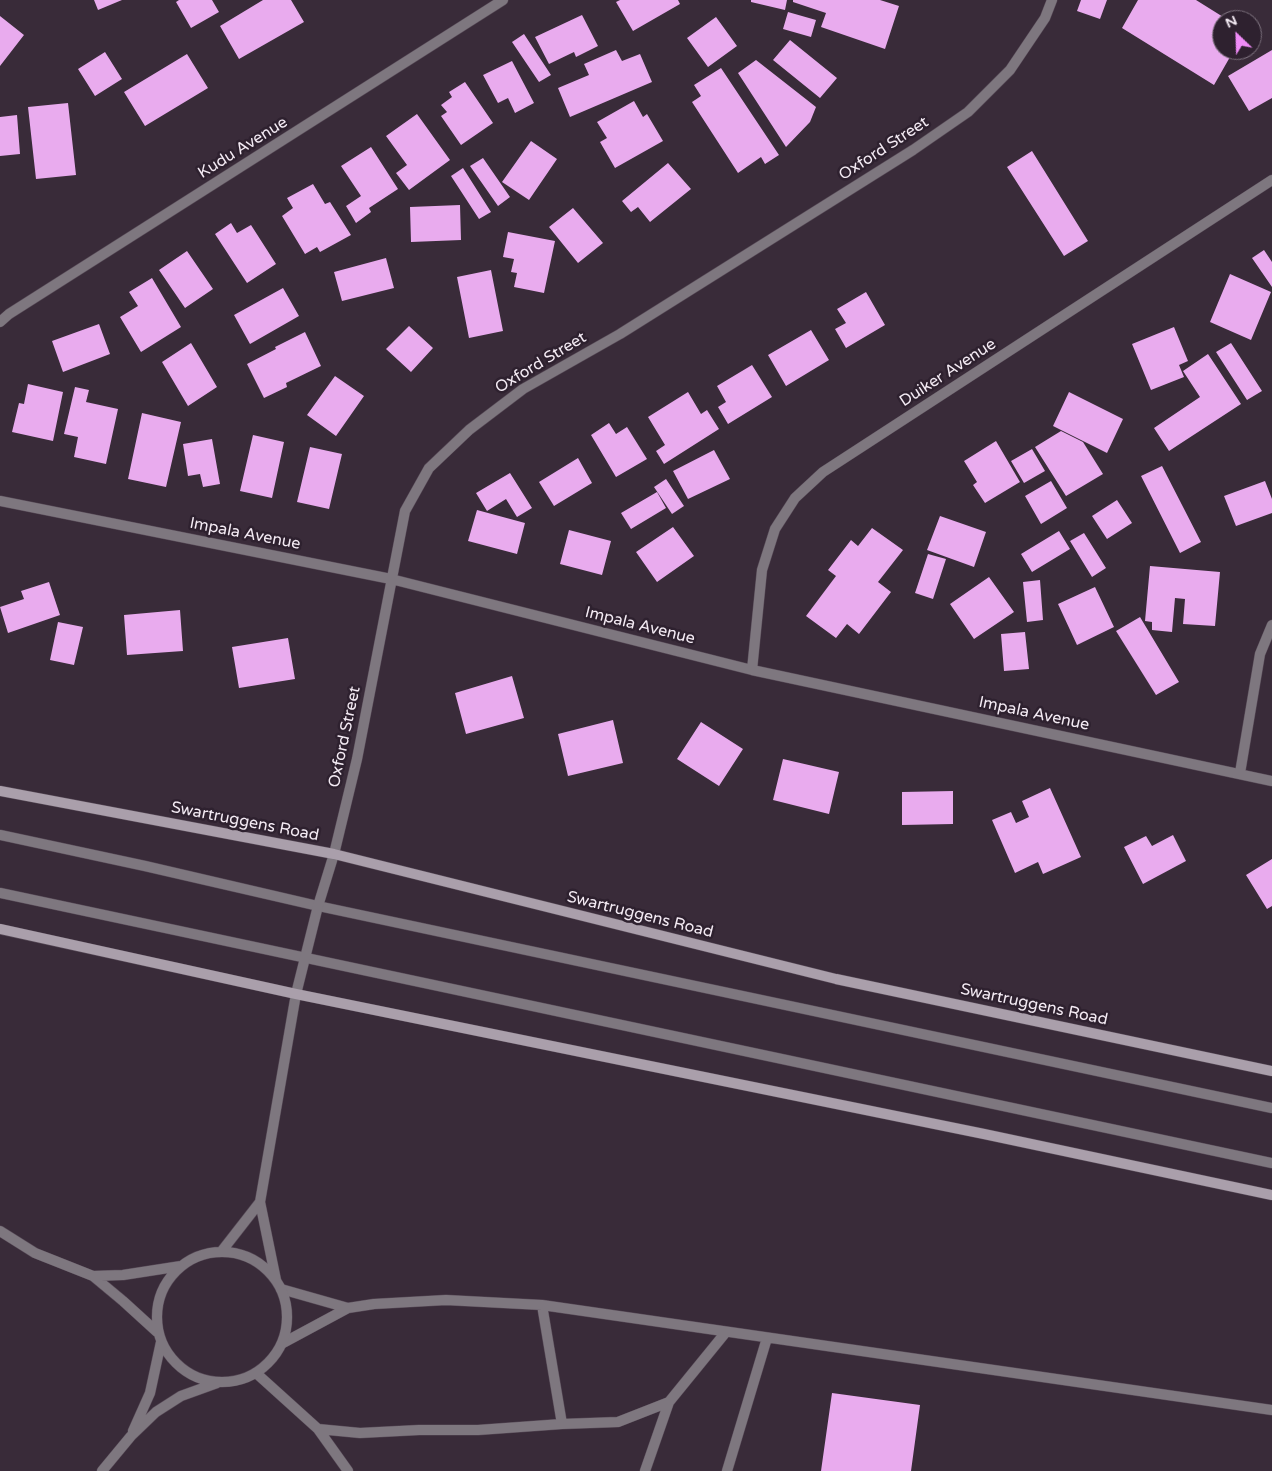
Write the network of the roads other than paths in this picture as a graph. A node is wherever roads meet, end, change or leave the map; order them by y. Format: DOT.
graph roads {
  1 [pos="503,0"];
  2 [pos="1052,0"];
  3 [pos="1272,180"];
  4 [pos="0,322"];
  5 [pos="0,501"];
  6 [pos="391,579"];
  7 [pos="1272,625"];
  8 [pos="752,670"];
  9 [pos="1240,773"];
  10 [pos="1272,781"];
  11 [pos="0,791"];
  12 [pos="0,835"];
  13 [pos="334,854"];
  14 [pos="0,893"];
  15 [pos="318,906"];
  16 [pos="0,929"];
  17 [pos="304,958"];
  18 [pos="296,994"];
  19 [pos="1272,1071"];
  20 [pos="1272,1108"];
  21 [pos="1272,1163"];
  22 [pos="1272,1195"];
  23 [pos="260,1202"];
  24 [pos="0,1231"];
  25 [pos="221,1252"];
  26 [pos="182,1266"];
  27 [pos="93,1276"];
  28 [pos="278,1284"];
  29 [pos="542,1305"];
  30 [pos="348,1308"];
  31 [pos="726,1332"];
  32 [pos="159,1337"];
  33 [pos="767,1338"];
  34 [pos="282,1343"];
  35 [pos="256,1373"];
  36 [pos="217,1383"];
  37 [pos="669,1402"];
  38 [pos="1272,1410"];
  39 [pos="562,1424"];
  40 [pos="318,1429"];
  41 [pos="131,1436"];
  42 [pos="102,1471"];
  43 [pos="348,1471"];
  44 [pos="645,1471"];
  45 [pos="727,1471"];
  1 -- 4 [label="street, Kudu Avenue"];
  2 -- 6 [label="street, Oxford Street"];
  3 -- 8 [label="street, Duiker Avenue"];
  5 -- 6 [label="street, Impala Avenue"];
  6 -- 8 [label="street, Impala Avenue"];
  6 -- 13 [label="street, Oxford Street"];
  7 -- 9 [label="street"];
  8 -- 9 [label="street, Impala Avenue"];
  9 -- 10 [label="street, Impala Avenue"];
  11 -- 13 [label="main road, Swartruggens Road"];
  12 -- 15 [label="street"];
  13 -- 15 [label="street, Oxford Street"];
  13 -- 19 [label="main road, Swartruggens Road"];
  14 -- 17 [label="street"];
  15 -- 17 [label="street, Oxford Street"];
  15 -- 20 [label="street"];
  16 -- 18 [label="main road"];
  17 -- 18 [label="street, Oxford Street"];
  17 -- 21 [label="street"];
  18 -- 22 [label="main road"];
  18 -- 23 [label="street, Oxford Street"];
  23 -- 25 [label="street"];
  23 -- 28 [label="street"];
  24 -- 27 [label="street"];
  25 -- 26 [label="street"];
  25 -- 28 [label="street"];
  26 -- 27 [label="street"];
  26 -- 32 [label="street"];
  27 -- 32 [label="street"];
  28 -- 30 [label="street"];
  28 -- 34 [label="street"];
  29 -- 30 [label="street"];
  29 -- 31 [label="street"];
  29 -- 39 [label="street"];
  30 -- 34 [label="street"];
  31 -- 33 [label="street"];
  31 -- 37 [label="street"];
  32 -- 36 [label="street"];
  32 -- 41 [label="street"];
  33 -- 38 [label="street"];
  33 -- 45 [label="street"];
  34 -- 35 [label="street"];
  35 -- 36 [label="street"];
  35 -- 40 [label="street"];
  36 -- 41 [label="street"];
  37 -- 39 [label="street"];
  37 -- 44 [label="street"];
  39 -- 40 [label="street"];
  40 -- 43 [label="street"];
  41 -- 42 [label="street"];
}
